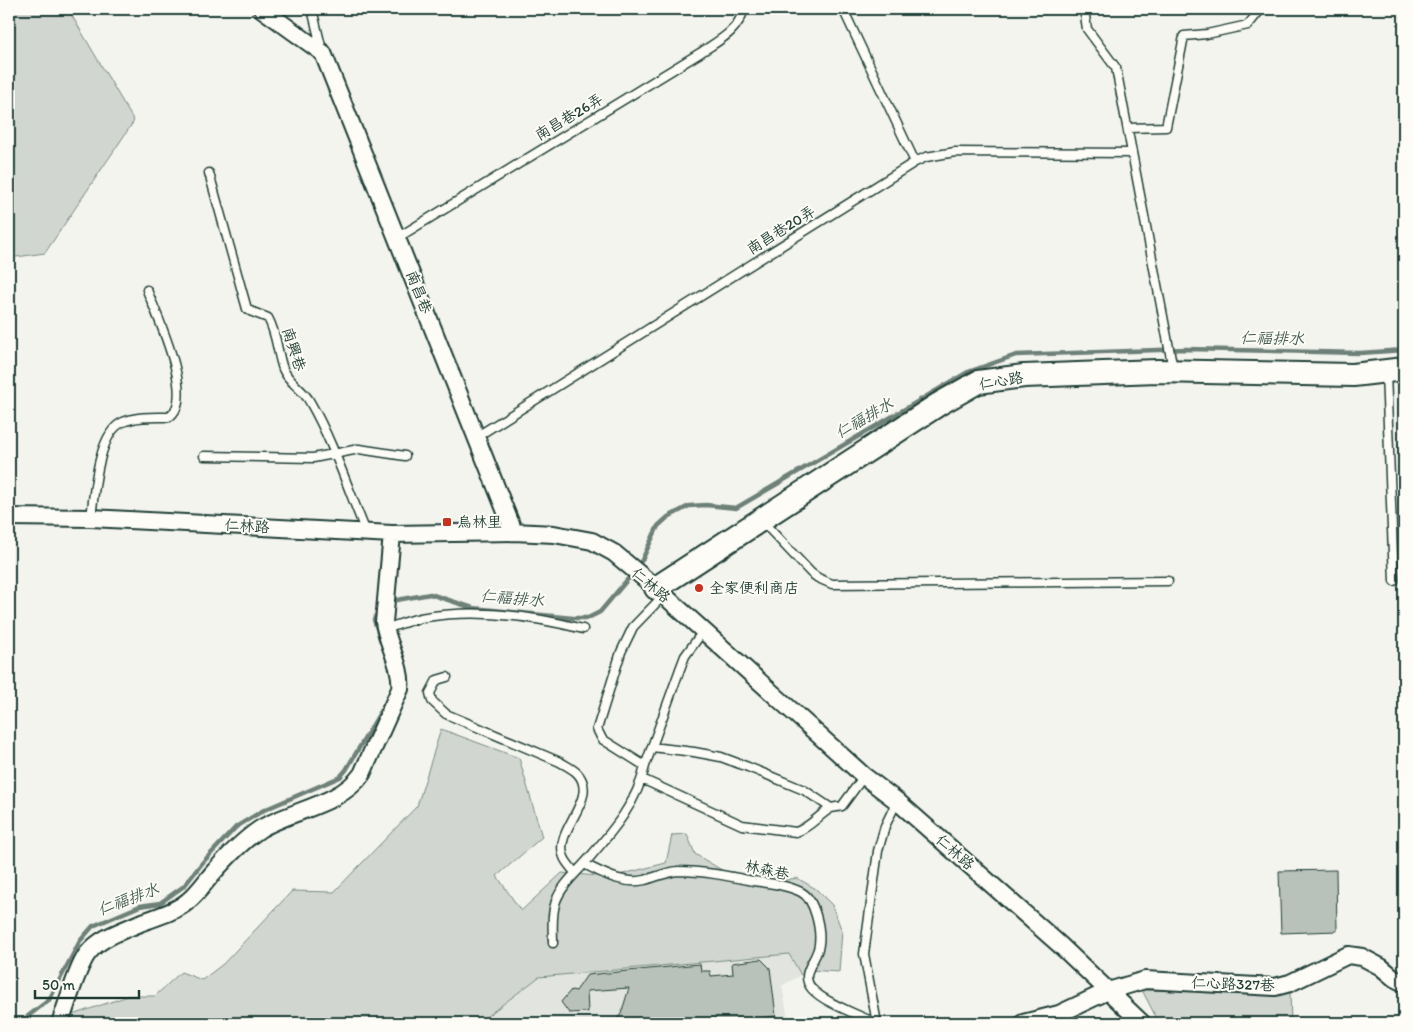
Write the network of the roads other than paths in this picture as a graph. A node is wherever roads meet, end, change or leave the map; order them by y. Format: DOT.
graph roads {
  1 [pos="262,9"];
  2 [pos="312,9"];
  3 [pos="744,9"];
  4 [pos="843,9"];
  5 [pos="1084,9"];
  6 [pos="1261,9"];
  7 [pos="323,53"];
  8 [pos="1128,128"];
  9 [pos="1132,153"];
  10 [pos="915,162"];
  11 [pos="209,173"];
  12 [pos="397,238"];
  13 [pos="147,290"];
  14 [pos="1172,363"];
  15 [pos="1395,370"];
  16 [pos="476,437"];
  17 [pos="334,454"];
  18 [pos="204,456"];
  19 [pos="405,456"];
  20 [pos="9,517"];
  21 [pos="91,518"];
  22 [pos="760,520"];
  23 [pos="366,532"];
  24 [pos="514,532"];
  25 [pos="392,534"];
  26 [pos="1168,581"];
  27 [pos="1394,581"];
  28 [pos="654,587"];
  29 [pos="385,629"];
  30 [pos="583,629"];
  31 [pos="704,630"];
  32 [pos="447,677"];
  33 [pos="652,748"];
  34 [pos="645,766"];
  35 [pos="864,776"];
  36 [pos="642,779"];
  37 [pos="897,801"];
  38 [pos="831,808"];
  39 [pos="584,864"];
  40 [pos="575,873"];
  41 [pos="553,943"];
  42 [pos="1404,983"];
  43 [pos="1108,991"];
  44 [pos="60,1023"];
  45 [pos="876,1023"];
  46 [pos="1023,1023"];
  47 [pos="1142,1023"];
  1 -- 7 [label="street"];
  2 -- 7 [label="lane, 南昌巷"];
  3 -- 12 [label="lane, 南昌巷26弄"];
  4 -- 10 [label="lane"];
  5 -- 8 [label="lane"];
  6 -- 8 [label="lane"];
  7 -- 12 [label="street, 南昌巷"];
  8 -- 9 [label="lane"];
  9 -- 10 [label="lane, 南昌巷20弄"];
  9 -- 14 [label="lane"];
  10 -- 16 [label="lane, 南昌巷20弄"];
  11 -- 17 [label="lane, 南興巷"];
  12 -- 16 [label="street, 南昌巷"];
  13 -- 21 [label="lane"];
  14 -- 15 [label="street, 仁心路"];
  14 -- 22 [label="street, 仁心路"];
  15 -- 27 [label="lane"];
  16 -- 24 [label="street, 南昌巷"];
  17 -- 18 [label="lane"];
  17 -- 19 [label="lane"];
  17 -- 23 [label="lane, 南興巷"];
  20 -- 21 [label="street, 仁林路"];
  21 -- 23 [label="street, 仁林路"];
  22 -- 26 [label="lane"];
  22 -- 28 [label="street, 仁心路"];
  23 -- 25 [label="street, 仁林路"];
  24 -- 25 [label="street, 仁林路"];
  24 -- 28 [label="street, 仁林路"];
  25 -- 29 [label="street"];
  28 -- 31 [label="street, 仁林路"];
  28 -- 34 [label="lane"];
  29 -- 30 [label="lane"];
  29 -- 44 [label="street"];
  31 -- 33 [label="lane"];
  31 -- 35 [label="street, 仁林路"];
  32 -- 40 [label="lane"];
  33 -- 34 [label="lane"];
  33 -- 38 [label="lane"];
  34 -- 36 [label="lane"];
  35 -- 37 [label="street, 仁林路"];
  35 -- 38 [label="lane"];
  36 -- 38 [label="lane"];
  36 -- 39 [label="lane"];
  37 -- 43 [label="street, 仁林路"];
  37 -- 45 [label="lane, 林森巷"];
  39 -- 40 [label="lane"];
  39 -- 45 [label="lane, 林森巷"];
  40 -- 41 [label="lane"];
  42 -- 43 [label="street, 仁心路327巷"];
  43 -- 46 [label="street, 仁心路327巷"];
  43 -- 47 [label="street, 仁林路"];
}
